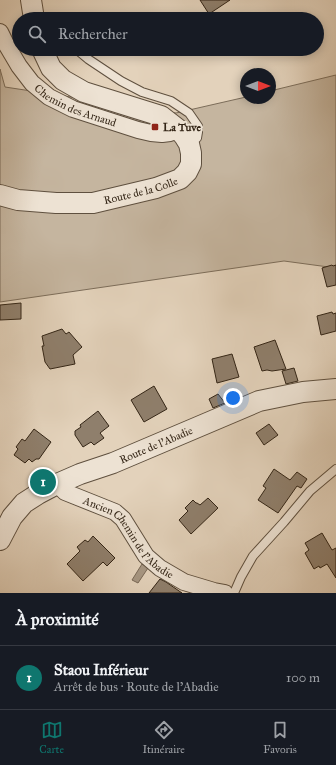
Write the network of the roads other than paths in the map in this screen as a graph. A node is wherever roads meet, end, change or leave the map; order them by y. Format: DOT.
graph roads {
  1 [pos="31,0"];
  2 [pos="33,12"];
  3 [pos="0,32"];
  4 [pos="12,54"];
  5 [pos="13,56"];
  6 [pos="45,56"];
  7 [pos="84,56"];
  8 [pos="184,137"];
  9 [pos="0,195"];
  10 [pos="336,389"];
  11 [pos="336,469"];
  12 [pos="57,484"];
  13 [pos="0,540"];
  14 [pos="226,593"];
  15 [pos="234,593"];
  1 -- 2 [label="street"];
  3 -- 4 [label="street, Chemin des Arnaud"];
  5 -- 8 [label="street, Chemin des Arnaud"];
  6 -- 8 [label="street"];
  7 -- 8 [label="lane"];
  8 -- 9 [label="street, Route de la Colle"];
  10 -- 12 [label="street, Route de l'Abadie"];
  11 -- 15 [label="lane"];
  12 -- 13 [label="street, Route de l'Abadie"];
  12 -- 14 [label="street, Ancien Chemin de l'Abadie"];
}
